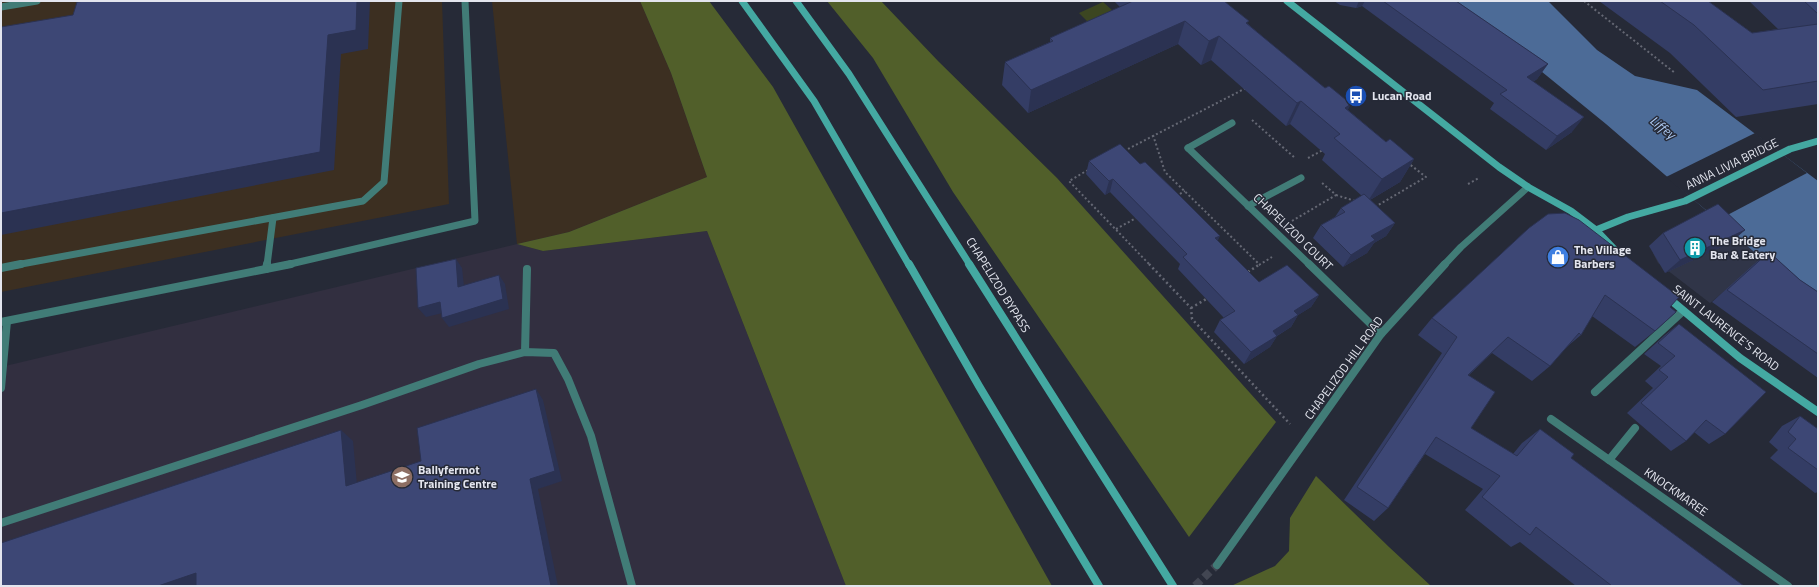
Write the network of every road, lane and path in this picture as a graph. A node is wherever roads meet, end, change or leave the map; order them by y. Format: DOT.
graph roads {
  1 [pos="37,1"];
  2 [pos="399,1"];
  3 [pos="465,1"];
  4 [pos="742,1"];
  5 [pos="796,1"];
  6 [pos="1287,1"];
  7 [pos="1584,1"];
  8 [pos="1,7"];
  9 [pos="1675,73"];
  10 [pos="1247,87"];
  11 [pos="1232,123"];
  12 [pos="1153,135"];
  13 [pos="1818,141"];
  14 [pos="1325,148"];
  15 [pos="1118,154"];
  16 [pos="1306,159"];
  17 [pos="1403,159"];
  18 [pos="1090,170"];
  19 [pos="1301,178"];
  20 [pos="1479,178"];
  21 [pos="1468,184"];
  22 [pos="1528,187"];
  23 [pos="1185,191"];
  24 [pos="1336,196"];
  25 [pos="1171,199"];
  26 [pos="1356,202"];
  27 [pos="1248,206"];
  28 [pos="1369,206"];
  29 [pos="1144,214"];
  30 [pos="272,218"];
  31 [pos="1116,229"];
  32 [pos="1596,230"];
  33 [pos="1290,246"];
  34 [pos="1622,258"];
  35 [pos="1260,265"];
  36 [pos="1,268"];
  37 [pos="266,269"];
  38 [pos="527,269"];
  39 [pos="1248,272"];
  40 [pos="1656,289"];
  41 [pos="1210,296"];
  42 [pos="1191,308"];
  43 [pos="1683,311"];
  44 [pos="4,322"];
  45 [pos="1381,334"];
  46 [pos="525,352"];
  47 [pos="1,388"];
  48 [pos="1595,392"];
  49 [pos="1818,412"];
  50 [pos="1550,419"];
  51 [pos="1635,428"];
  52 [pos="1305,440"];
  53 [pos="1609,460"];
  54 [pos="1,523"];
  55 [pos="1217,565"];
  56 [pos="632,586"];
  57 [pos="1099,586"];
  58 [pos="1173,586"];
  59 [pos="1788,586"];
  1 -- 8 [label="street"];
  2 -- 30 [label="street"];
  3 -- 37 [label="street"];
  4 -- 57 [label="main road"];
  5 -- 58 [label="main road, CHAPELIZOD BYPASS"];
  6 -- 22 [label="main road"];
  7 -- 9 [label="path"];
  10 -- 12 [label="path"];
  11 -- 27 [label="street, CHAPELIZOD COURT"];
  12 -- 15 [label="path"];
  12 -- 23 [label="path"];
  13 -- 32 [label="main road, ANNA LIVIA BRIDGE"];
  14 -- 16 [label="path"];
  17 -- 28 [label="path"];
  18 -- 31 [label="path"];
  19 -- 27 [label="street"];
  20 -- 21 [label="path"];
  22 -- 32 [label="main road"];
  22 -- 45 [label="street, CHAPELIZOD HILL ROAD"];
  23 -- 25 [label="path"];
  23 -- 35 [label="path"];
  24 -- 26 [label="path"];
  27 -- 33 [label="street, CHAPELIZOD COURT"];
  29 -- 31 [label="path"];
  30 -- 36 [label="street"];
  30 -- 37 [label="street"];
  31 -- 42 [label="path"];
  32 -- 34 [label="main road"];
  33 -- 35 [label="path"];
  33 -- 45 [label="street, CHAPELIZOD COURT"];
  35 -- 39 [label="path"];
  37 -- 44 [label="street"];
  38 -- 46 [label="street"];
  40 -- 43 [label="main road, SAINT LAURENCE'S ROAD"];
  41 -- 42 [label="path"];
  42 -- 52 [label="path"];
  43 -- 48 [label="street"];
  43 -- 49 [label="main road, SAINT LAURENCE'S ROAD"];
  44 -- 47 [label="street"];
  45 -- 52 [label="street, CHAPELIZOD HILL ROAD"];
  46 -- 54 [label="street"];
  46 -- 56 [label="street"];
  50 -- 53 [label="street, KNOCKMAREE"];
  51 -- 53 [label="street"];
  52 -- 55 [label="street, CHAPELIZOD HILL ROAD"];
  53 -- 59 [label="street, KNOCKMAREE"];
}
